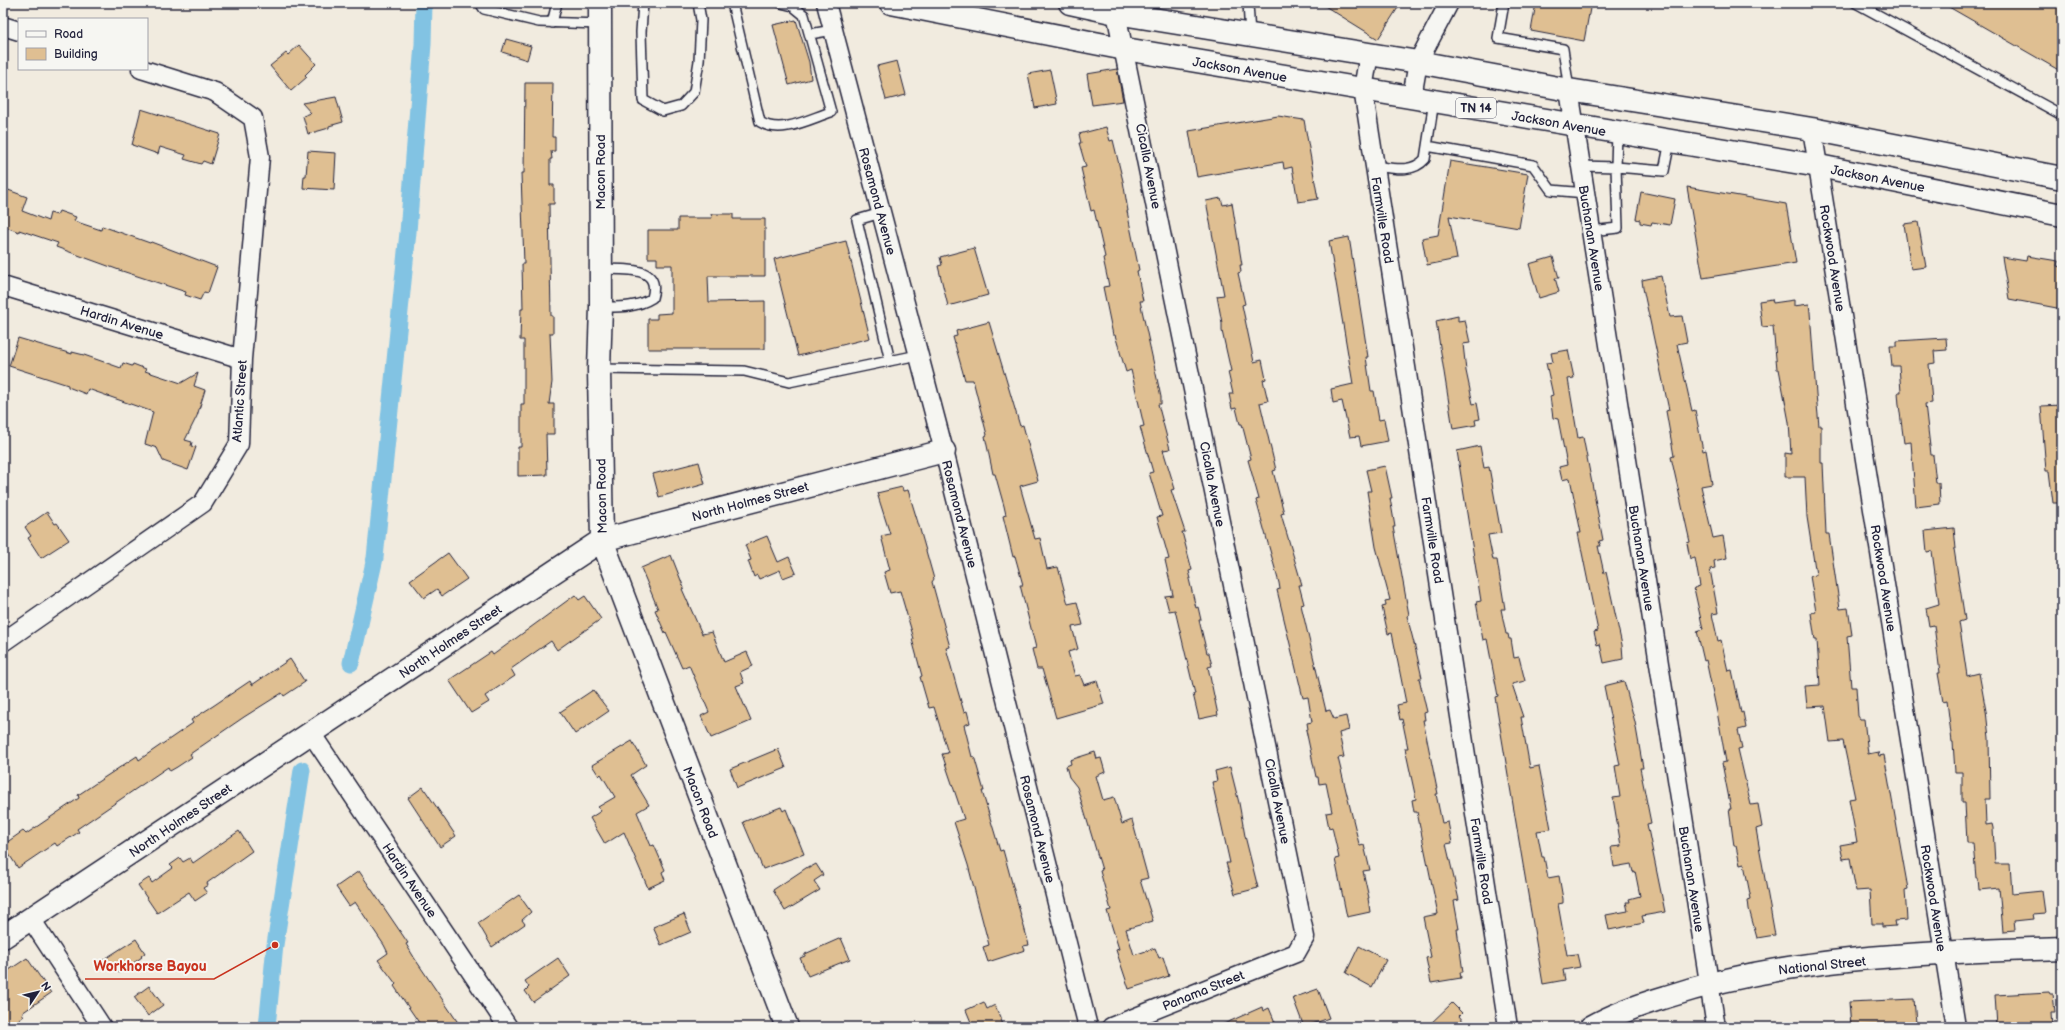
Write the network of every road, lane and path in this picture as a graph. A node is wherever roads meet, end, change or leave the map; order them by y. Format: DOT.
graph roads {
  1 [pos="480,3"];
  2 [pos="557,3"];
  3 [pos="600,3"];
  4 [pos="643,3"];
  5 [pos="698,3"];
  6 [pos="732,3"];
  7 [pos="781,3"];
  8 [pos="826,3"];
  9 [pos="891,3"];
  10 [pos="1070,3"];
  11 [pos="1248,3"];
  12 [pos="1449,3"];
  13 [pos="1504,3"];
  14 [pos="1856,3"];
  15 [pos="1116,12"];
  16 [pos="552,23"];
  17 [pos="600,24"];
  18 [pos="3,26"];
  19 [pos="833,30"];
  20 [pos="18,31"];
  21 [pos="810,34"];
  22 [pos="1250,35"];
  23 [pos="1125,49"];
  24 [pos="1369,54"];
  25 [pos="1418,62"];
  26 [pos="144,70"];
  27 [pos="1363,90"];
  28 [pos="1569,90"];
  29 [pos="1412,97"];
  30 [pos="1434,101"];
  31 [pos="2062,115"];
  32 [pos="1575,126"];
  33 [pos="1812,129"];
  34 [pos="1617,132"];
  35 [pos="1670,141"];
  36 [pos="1427,146"];
  37 [pos="1374,166"];
  38 [pos="1581,166"];
  39 [pos="1819,166"];
  40 [pos="1616,168"];
  41 [pos="2062,178"];
  42 [pos="1586,193"];
  43 [pos="881,214"];
  44 [pos="2062,215"];
  45 [pos="1591,231"];
  46 [pos="600,269"];
  47 [pos="3,286"];
  48 [pos="601,307"];
  49 [pos="918,355"];
  50 [pos="242,359"];
  51 [pos="890,361"];
  52 [pos="599,369"];
  53 [pos="944,451"];
  54 [pos="602,540"];
  55 [pos="3,642"];
  56 [pos="311,733"];
  57 [pos="31,919"];
  58 [pos="3,937"];
  59 [pos="2062,948"];
  60 [pos="1296,953"];
  61 [pos="1943,953"];
  62 [pos="1709,983"];
  63 [pos="102,1027"];
  64 [pos="508,1027"];
  65 [pos="787,1027"];
  66 [pos="1088,1027"];
  67 [pos="1111,1027"];
  68 [pos="1508,1027"];
  69 [pos="1591,1027"];
  70 [pos="1716,1027"];
  71 [pos="1956,1027"];
  1 -- 16 [label="lane"];
  2 -- 16 [label="lane"];
  3 -- 17 [label="main road, Macon Road"];
  4 -- 5 [label="lane"];
  6 -- 21 [label="lane"];
  7 -- 21 [label="lane"];
  8 -- 19 [label="street, Rosamond Avenue"];
  9 -- 23 [label="main road, Jackson Avenue / TN 14"];
  10 -- 15 [label="main road"];
  11 -- 22 [label="lane"];
  12 -- 25 [label="street"];
  13 -- 28 [label="lane"];
  14 -- 31 [label="lane"];
  15 -- 22 [label="main road"];
  15 -- 23 [label="street, Cicalla Avenue"];
  16 -- 17 [label="lane"];
  17 -- 46 [label="main road, Macon Road"];
  18 -- 20 [label="street"];
  19 -- 21 [label="lane"];
  19 -- 43 [label="street, Rosamond Avenue"];
  22 -- 24 [label="main road"];
  23 -- 27 [label="main road, Jackson Avenue / TN 14"];
  23 -- 60 [label="street, Cicalla Avenue"];
  24 -- 25 [label="main road"];
  24 -- 27 [label="street, Farmville Road"];
  25 -- 28 [label="main road"];
  25 -- 29 [label="street"];
  26 -- 50 [label="street, Atlantic Street"];
  27 -- 29 [label="main road, Jackson Avenue / TN 14"];
  27 -- 37 [label="street, Farmville Road"];
  28 -- 32 [label="street, Buchanan Avenue"];
  28 -- 33 [label="main road"];
  29 -- 30 [label="main road, Jackson Avenue / TN 14"];
  30 -- 32 [label="main road, Jackson Avenue / TN 14"];
  30 -- 36 [label="lane"];
  32 -- 34 [label="main road, Jackson Avenue / TN 14"];
  32 -- 38 [label="street, Buchanan Avenue"];
  33 -- 39 [label="street, Rockwood Avenue"];
  33 -- 41 [label="main road"];
  34 -- 35 [label="main road, Jackson Avenue / TN 14"];
  34 -- 40 [label="lane"];
  35 -- 39 [label="main road, Jackson Avenue / TN 14"];
  35 -- 40 [label="lane"];
  36 -- 37 [label="lane"];
  36 -- 42 [label="lane"];
  37 -- 68 [label="street, Farmville Road"];
  38 -- 40 [label="lane"];
  38 -- 42 [label="street, Buchanan Avenue"];
  39 -- 44 [label="main road, Jackson Avenue / TN 14"];
  39 -- 61 [label="street, Rockwood Avenue"];
  40 -- 45 [label="lane"];
  42 -- 45 [label="street, Buchanan Avenue"];
  43 -- 49 [label="street, Rosamond Avenue"];
  43 -- 51 [label="lane"];
  45 -- 62 [label="street, Buchanan Avenue"];
  46 -- 48 [label="main road, Macon Road"];
  46 -- 48 [label="lane"];
  47 -- 50 [label="street, Hardin Avenue"];
  48 -- 52 [label="main road, Macon Road"];
  49 -- 51 [label="lane"];
  49 -- 53 [label="street, Rosamond Avenue"];
  50 -- 55 [label="street, Atlantic Street"];
  51 -- 52 [label="lane"];
  52 -- 54 [label="main road, Macon Road"];
  53 -- 54 [label="main road, North Holmes Street"];
  53 -- 66 [label="street, Rosamond Avenue"];
  54 -- 56 [label="main road, North Holmes Street"];
  54 -- 65 [label="main road, Macon Road"];
  56 -- 57 [label="main road, North Holmes Street"];
  56 -- 64 [label="street, Hardin Avenue"];
  57 -- 58 [label="main road, North Holmes Street"];
  57 -- 63 [label="street"];
  59 -- 61 [label="main road, National Street"];
  60 -- 67 [label="street, Panama Street"];
  61 -- 62 [label="main road, National Street"];
  61 -- 71 [label="street, Rockwood Avenue"];
  62 -- 69 [label="main road, National Street"];
  62 -- 70 [label="street, Buchanan Avenue"];
}
